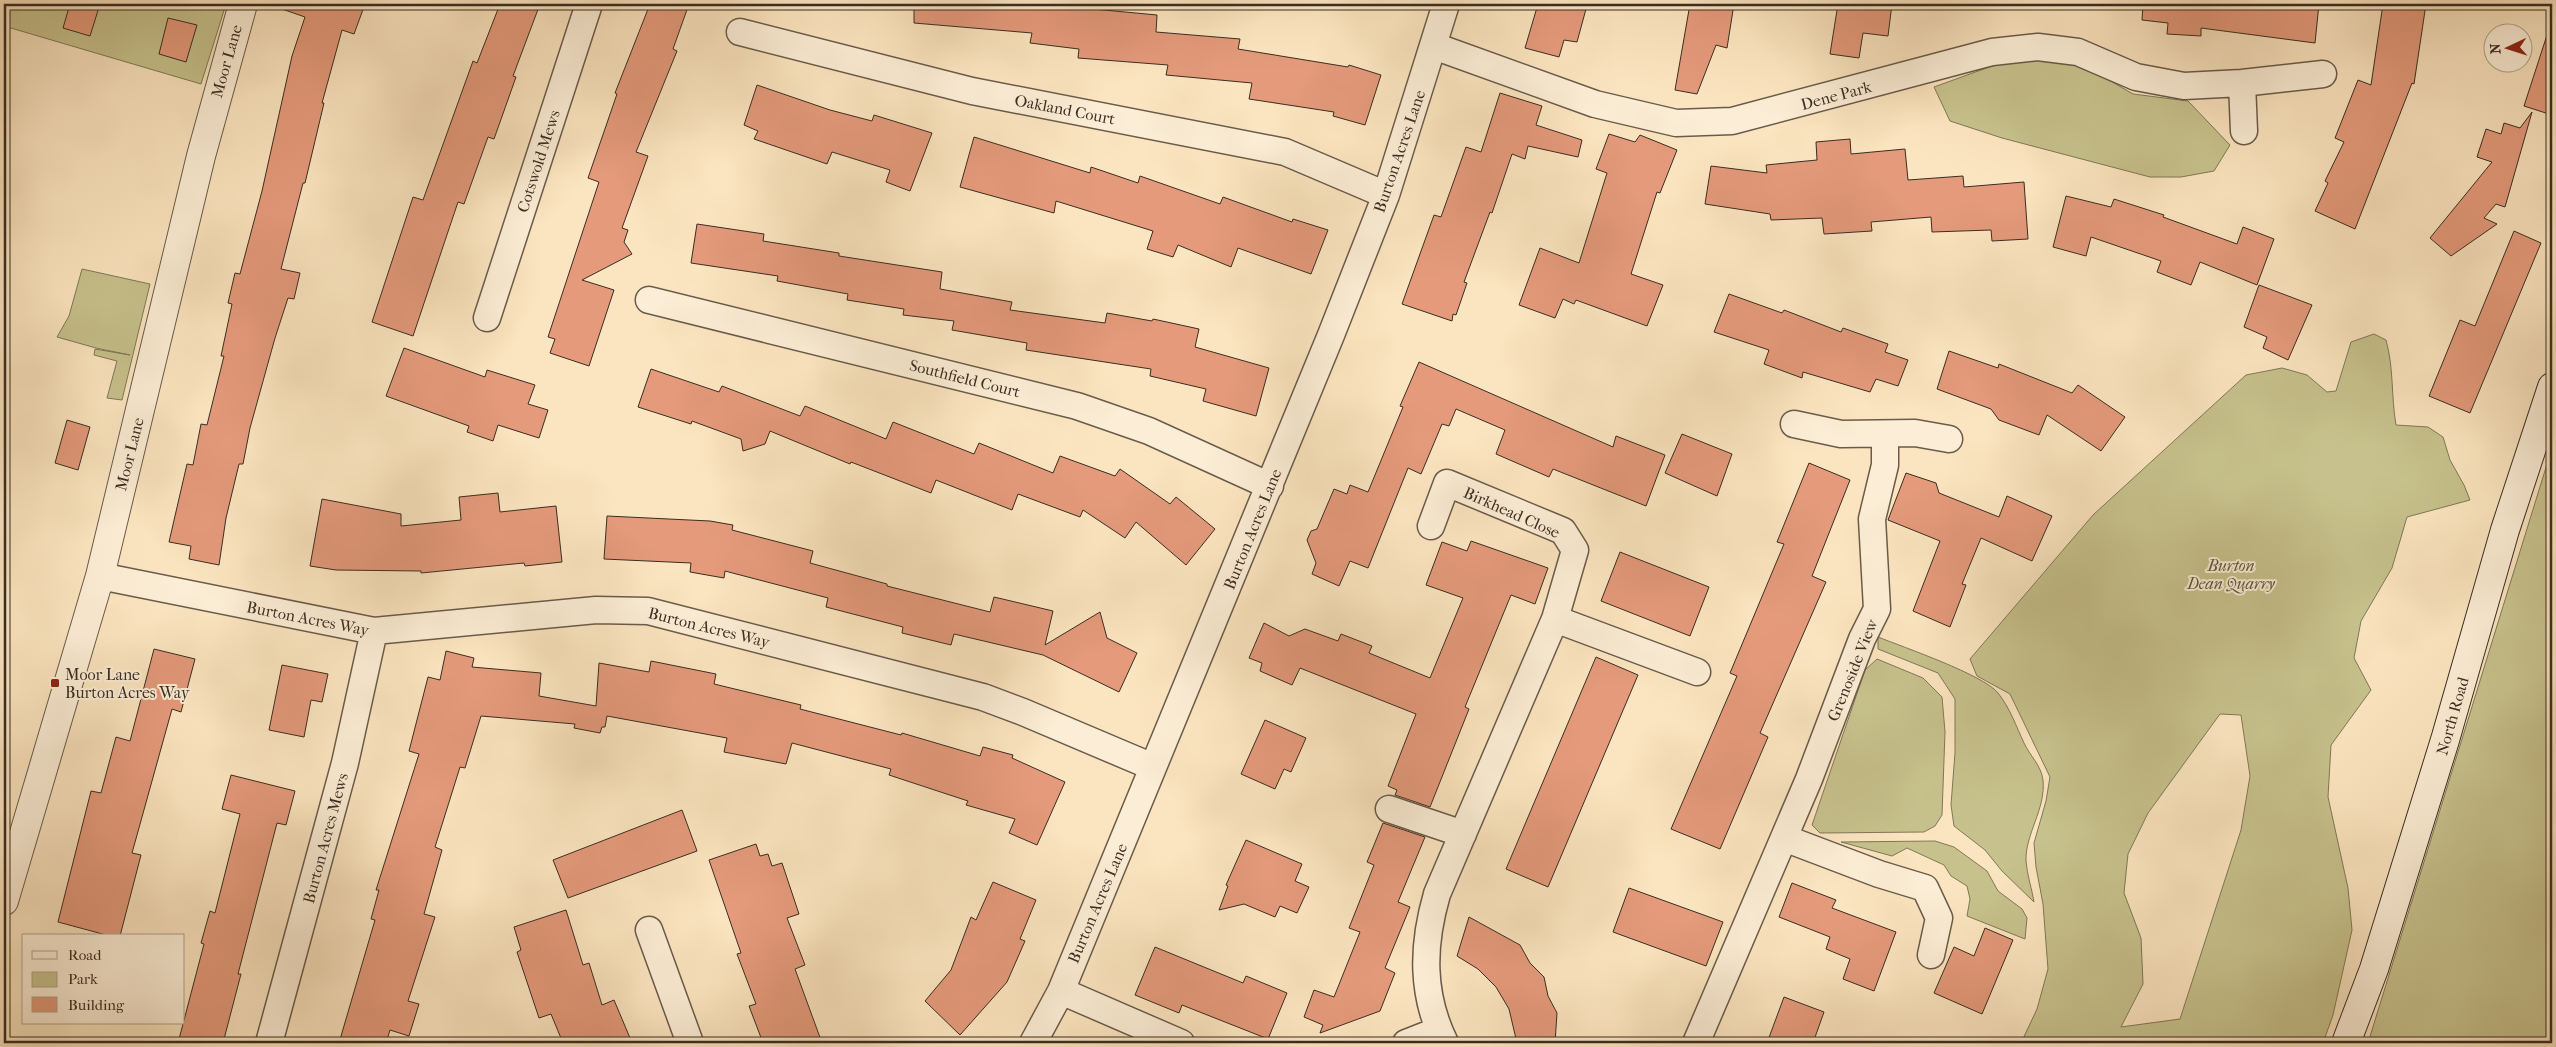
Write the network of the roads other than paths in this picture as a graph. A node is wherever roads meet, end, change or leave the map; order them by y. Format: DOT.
graph roads {
  1 [pos="243,4"];
  2 [pos="589,4"];
  3 [pos="1446,4"];
  4 [pos="740,32"];
  5 [pos="1434,46"];
  6 [pos="2322,74"];
  7 [pos="2242,83"];
  8 [pos="2244,131"];
  9 [pos="1386,195"];
  10 [pos="649,300"];
  11 [pos="488,318"];
  12 [pos="2552,387"];
  13 [pos="1794,424"];
  14 [pos="1885,435"];
  15 [pos="1949,439"];
  16 [pos="1270,486"];
  17 [pos="1431,526"];
  18 [pos="100,576"];
  19 [pos="1554,619"];
  20 [pos="374,631"];
  21 [pos="1698,672"];
  22 [pos="1154,767"];
  23 [pos="1389,809"];
  24 [pos="1462,834"];
  25 [pos="1784,838"];
  26 [pos="4,901"];
  27 [pos="649,930"];
  28 [pos="1931,955"];
  29 [pos="1060,991"];
  30 [pos="1442,1037"];
  31 [pos="269,1043"];
  32 [pos="690,1043"];
  33 [pos="1033,1043"];
  34 [pos="1181,1043"];
  35 [pos="1406,1043"];
  36 [pos="1696,1043"];
  37 [pos="2346,1043"];
  1 -- 18 [label="street, Moor Lane"];
  2 -- 11 [label="street, Cotswold Mews"];
  3 -- 5 [label="street, Burton Acres Lane"];
  4 -- 9 [label="street, Oakland Court"];
  5 -- 7 [label="street, Dene Park"];
  5 -- 9 [label="street, Burton Acres Lane"];
  6 -- 7 [label="street, Dene Park"];
  7 -- 8 [label="street"];
  9 -- 16 [label="street, Burton Acres Lane"];
  10 -- 16 [label="street, Southfield Court"];
  12 -- 37 [label="street, North Road"];
  13 -- 14 [label="street"];
  14 -- 15 [label="street"];
  14 -- 25 [label="street, Grenoside View"];
  16 -- 22 [label="street, Burton Acres Lane"];
  17 -- 19 [label="street, Birkhead Close"];
  18 -- 20 [label="street, Burton Acres Way"];
  18 -- 26 [label="street, Moor Lane"];
  19 -- 21 [label="street"];
  19 -- 24 [label="street, Birkhead Close"];
  20 -- 22 [label="street, Burton Acres Way"];
  20 -- 31 [label="street, Burton Acres Mews"];
  22 -- 29 [label="street, Burton Acres Lane"];
  23 -- 24 [label="street"];
  24 -- 30 [label="street, Birkhead Close"];
  25 -- 28 [label="street"];
  25 -- 36 [label="street, Grenoside View"];
  27 -- 32 [label="street"];
  29 -- 33 [label="street, Burton Acres Lane"];
  29 -- 34 [label="street"];
  30 -- 35 [label="street, Birkhead Close"];
}
